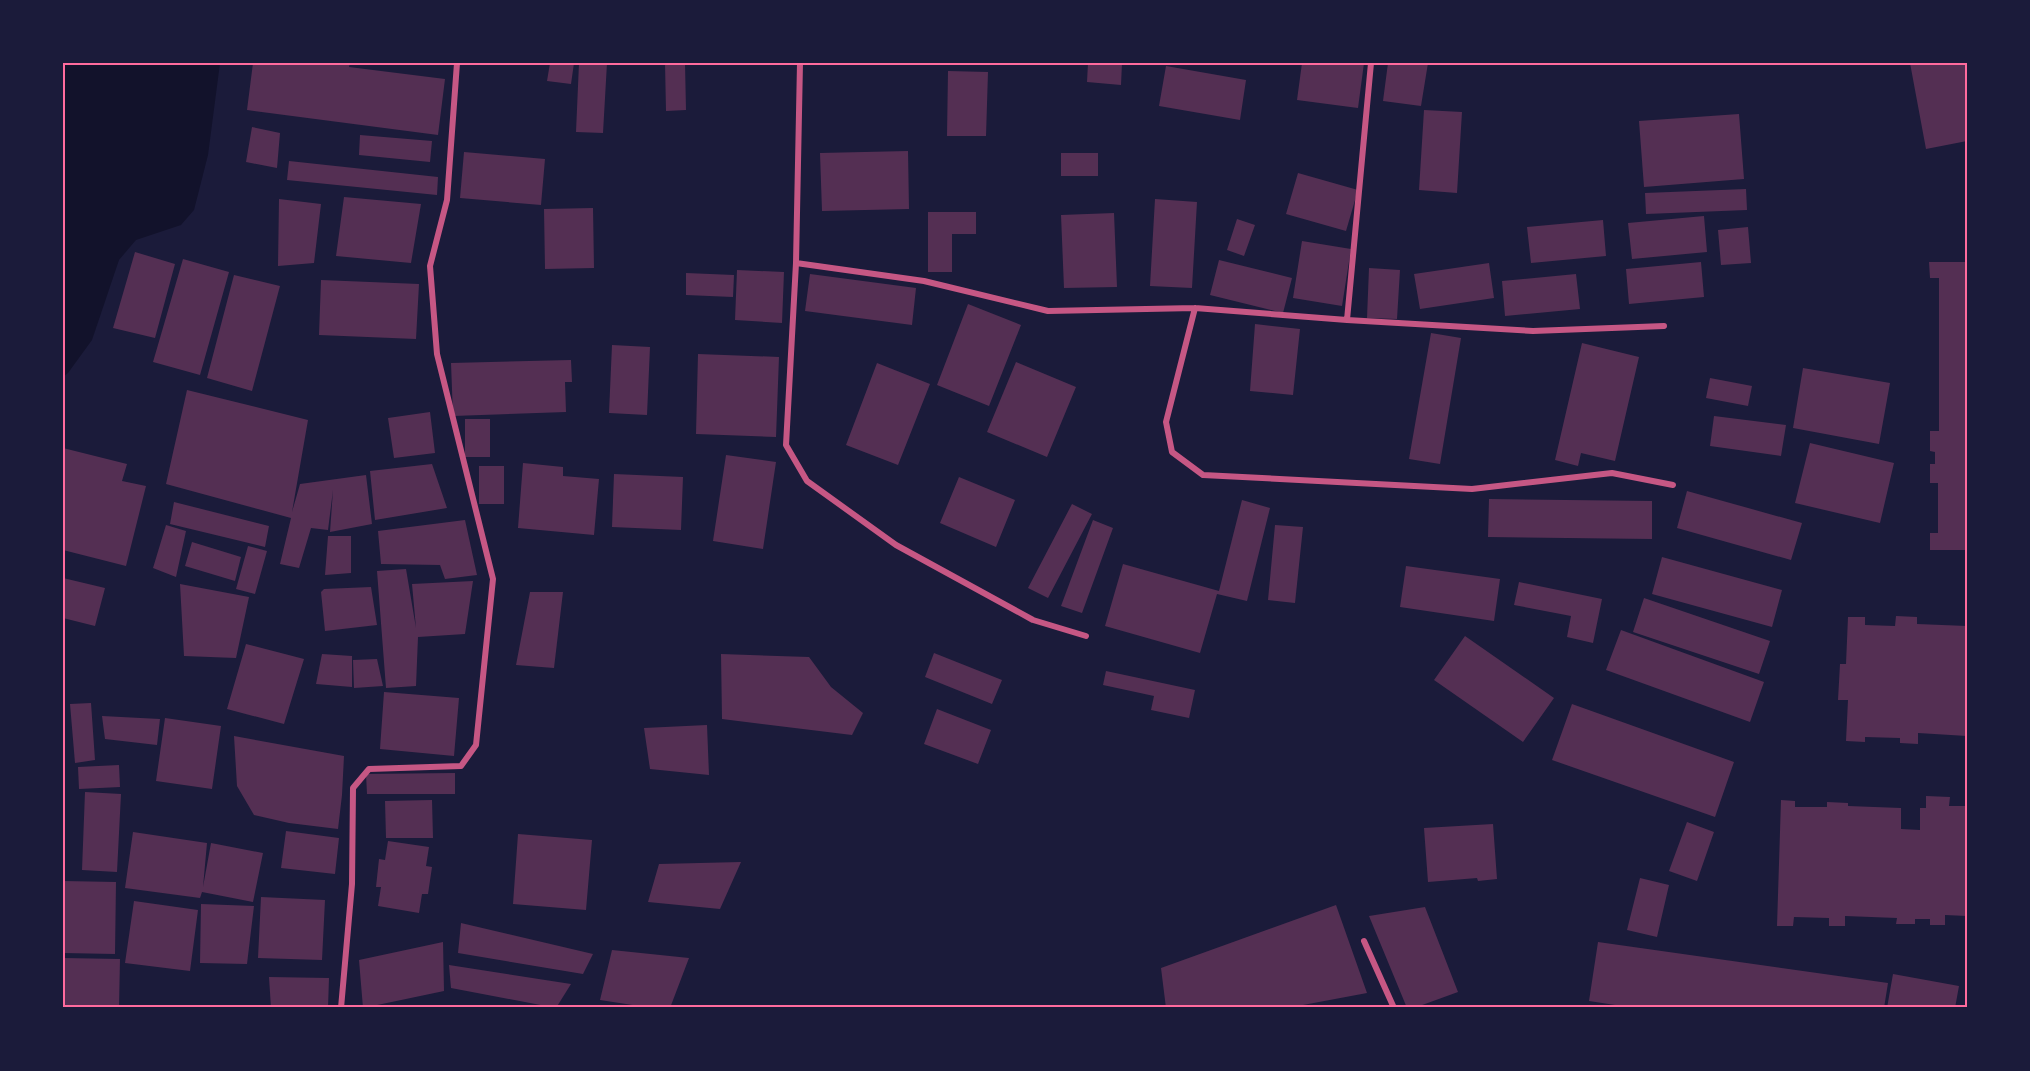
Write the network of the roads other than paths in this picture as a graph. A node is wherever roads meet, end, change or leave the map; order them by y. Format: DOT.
graph roads {
  1 [pos="457,63"];
  2 [pos="800,63"];
  3 [pos="1371,63"];
  4 [pos="796,262"];
  5 [pos="1195,308"];
  6 [pos="1347,320"];
  7 [pos="1664,326"];
  8 [pos="1673,485"];
  9 [pos="1086,636"];
  10 [pos="1364,941"];
  11 [pos="341,1008"];
  12 [pos="1394,1008"];
  1 -- 11 [label="street"];
  2 -- 4 [label="street"];
  3 -- 6 [label="street"];
  4 -- 5 [label="street"];
  4 -- 9 [label="street"];
  5 -- 6 [label="street"];
  5 -- 8 [label="street"];
  6 -- 7 [label="street"];
  10 -- 12 [label="street"];
}
